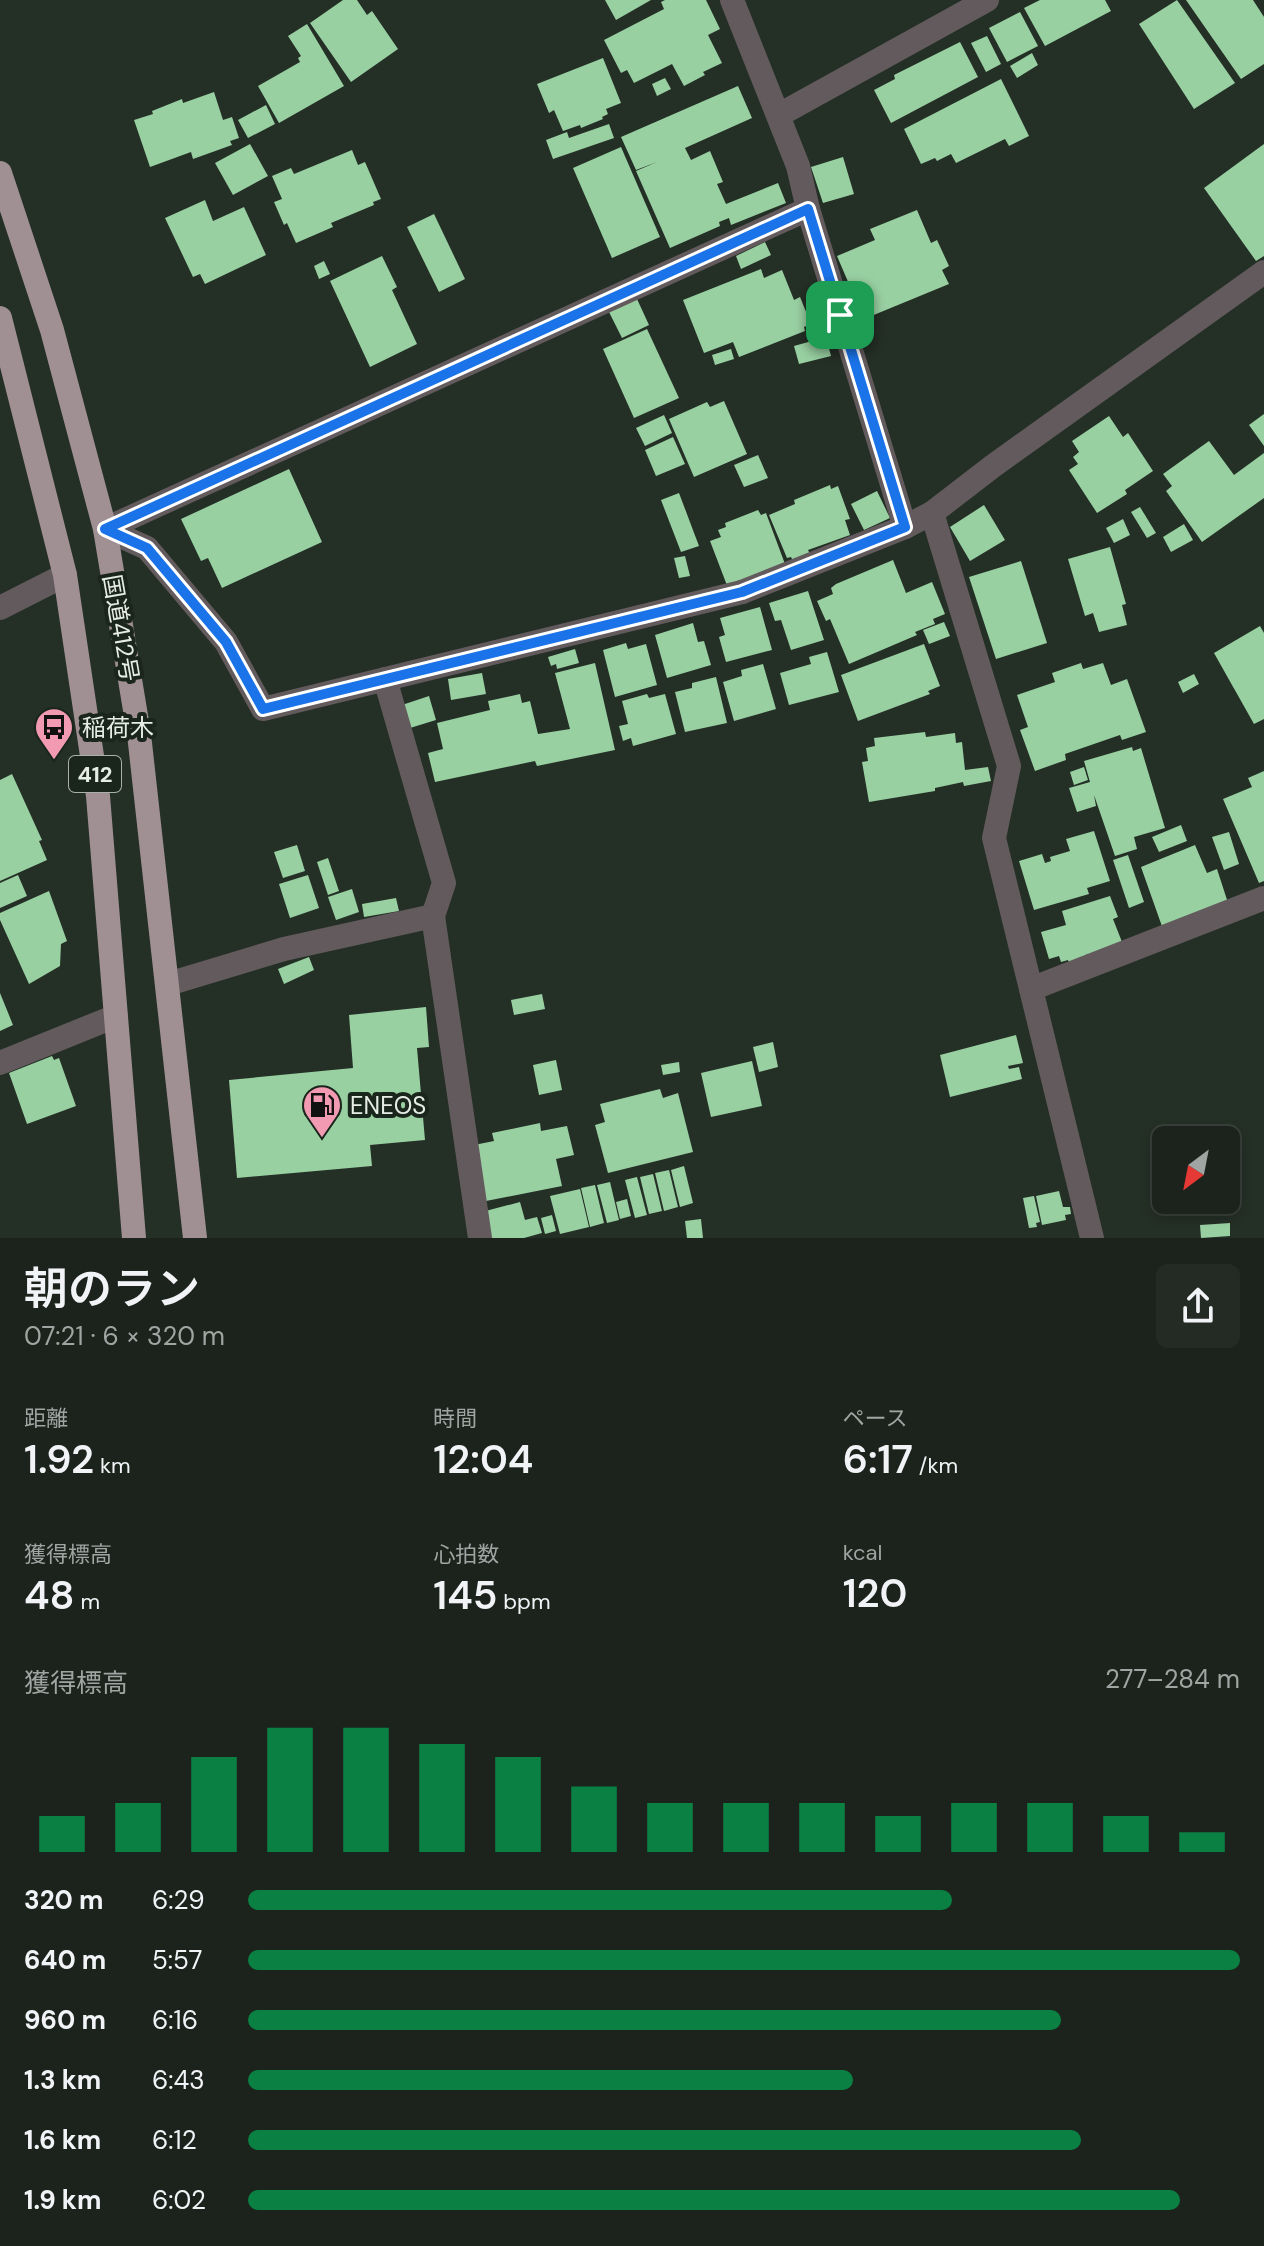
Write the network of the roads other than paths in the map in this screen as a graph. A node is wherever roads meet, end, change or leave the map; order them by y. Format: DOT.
graph roads {
  1 [pos="732,0"];
  2 [pos="987,0"];
  3 [pos="779,115"];
  4 [pos="0,173"];
  5 [pos="808,209"];
  6 [pos="1264,272"];
  7 [pos="0,319"];
  8 [pos="932,513"];
  9 [pos="905,527"];
  10 [pos="105,529"];
  11 [pos="65,575"];
  12 [pos="0,608"];
  13 [pos="385,679"];
  14 [pos="1264,898"];
  15 [pos="433,916"];
  16 [pos="168,984"];
  17 [pos="1031,989"];
  18 [pos="116,1016"];
  19 [pos="0,1063"];
  20 [pos="134,1238"];
  21 [pos="195,1238"];
  22 [pos="480,1238"];
  23 [pos="1092,1238"];
  1 -- 3 [label="street"];
  2 -- 3 [label="street"];
  3 -- 5 [label="street"];
  4 -- 10 [label="highway, 国道412号 / 412"];
  5 -- 9 [label="street"];
  5 -- 10 [label="street"];
  6 -- 8 [label="street"];
  7 -- 11 [label="highway, 国道412号 / 412"];
  8 -- 9 [label="street"];
  8 -- 17 [label="street"];
  9 -- 13 [label="street"];
  10 -- 13 [label="street"];
  10 -- 16 [label="highway, 国道412号 / 412"];
  11 -- 12 [label="street"];
  11 -- 18 [label="highway, 国道412号 / 412"];
  13 -- 15 [label="street"];
  14 -- 17 [label="street"];
  15 -- 16 [label="street"];
  15 -- 22 [label="street"];
  16 -- 21 [label="highway, 国道412号 / 412"];
  17 -- 23 [label="street"];
  18 -- 19 [label="street"];
  18 -- 20 [label="highway, 国道412号 / 412"];
}
